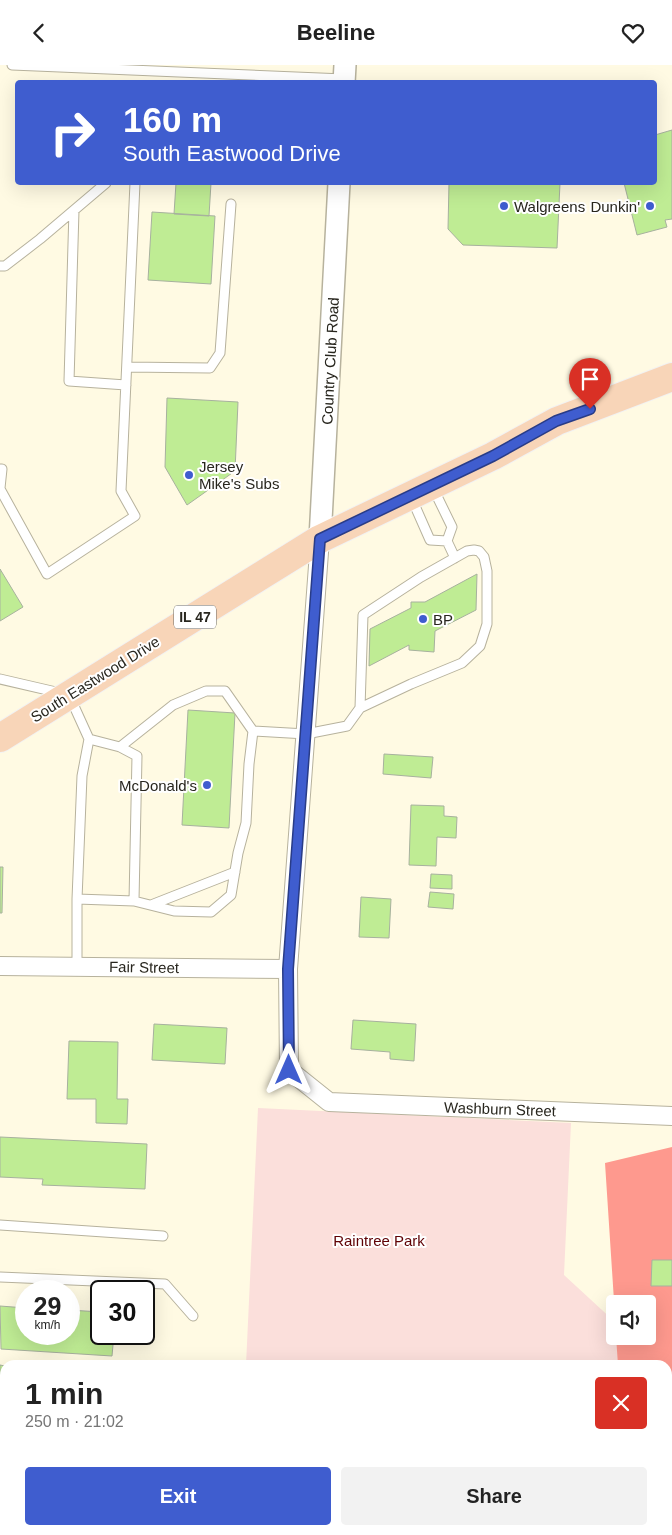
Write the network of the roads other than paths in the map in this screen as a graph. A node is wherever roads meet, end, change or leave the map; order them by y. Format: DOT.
graph roads {
  1 [pos="12,65"];
  2 [pos="64,66"];
  3 [pos="344,75"];
  4 [pos="104,185"];
  5 [pos="134,185"];
  6 [pos="339,185"];
  7 [pos="231,204"];
  8 [pos="74,210"];
  9 [pos="0,266"];
  10 [pos="126,367"];
  11 [pos="672,377"];
  12 [pos="126,385"];
  13 [pos="0,469"];
  14 [pos="0,488"];
  15 [pos="422,491"];
  16 [pos="320,539"];
  17 [pos="447,541"];
  18 [pos="455,558"];
  19 [pos="0,679"];
  20 [pos="69,695"];
  21 [pos="360,708"];
  22 [pos="253,731"];
  23 [pos="306,733"];
  24 [pos="0,738"];
  25 [pos="89,739"];
  26 [pos="120,747"];
  27 [pos="235,872"];
  28 [pos="77,899"];
  29 [pos="134,901"];
  30 [pos="151,905"];
  31 [pos="0,966"];
  32 [pos="77,967"];
  33 [pos="288,969"];
  34 [pos="672,1116"];
  35 [pos="0,1225"];
  36 [pos="163,1236"];
  37 [pos="0,1277"];
  38 [pos="192,1316"];
  1 -- 2 [label="lane"];
  2 -- 3 [label="lane"];
  4 -- 8 [label="lane"];
  5 -- 10 [label="lane"];
  6 -- 16 [label="street, Country Club Road"];
  7 -- 10 [label="lane"];
  8 -- 9 [label="lane"];
  8 -- 12 [label="lane"];
  10 -- 12 [label="lane"];
  11 -- 15 [label="main road, South Eastwood Drive / IL 47"];
  12 -- 14 [label="lane"];
  13 -- 14 [label="lane"];
  15 -- 16 [label="main road, South Eastwood Drive / IL 47"];
  15 -- 17 [label="lane"];
  15 -- 17 [label="lane"];
  16 -- 20 [label="main road, South Eastwood Drive / IL 47"];
  16 -- 23 [label="street"];
  17 -- 18 [label="lane"];
  18 -- 21 [label="lane"];
  18 -- 21 [label="lane"];
  19 -- 20 [label="lane"];
  20 -- 24 [label="main road, South Eastwood Drive / IL 47"];
  20 -- 25 [label="lane"];
  21 -- 23 [label="lane"];
  22 -- 23 [label="lane"];
  22 -- 26 [label="lane"];
  22 -- 27 [label="lane"];
  23 -- 33 [label="street"];
  25 -- 26 [label="lane"];
  25 -- 28 [label="lane"];
  26 -- 29 [label="lane"];
  27 -- 30 [label="lane"];
  27 -- 30 [label="lane"];
  28 -- 29 [label="lane"];
  28 -- 32 [label="lane"];
  29 -- 30 [label="lane"];
  31 -- 32 [label="street, Fair Street"];
  32 -- 33 [label="street, Fair Street"];
  33 -- 34 [label="street, Washburn Street"];
  35 -- 36 [label="lane"];
  37 -- 38 [label="lane"];
}
